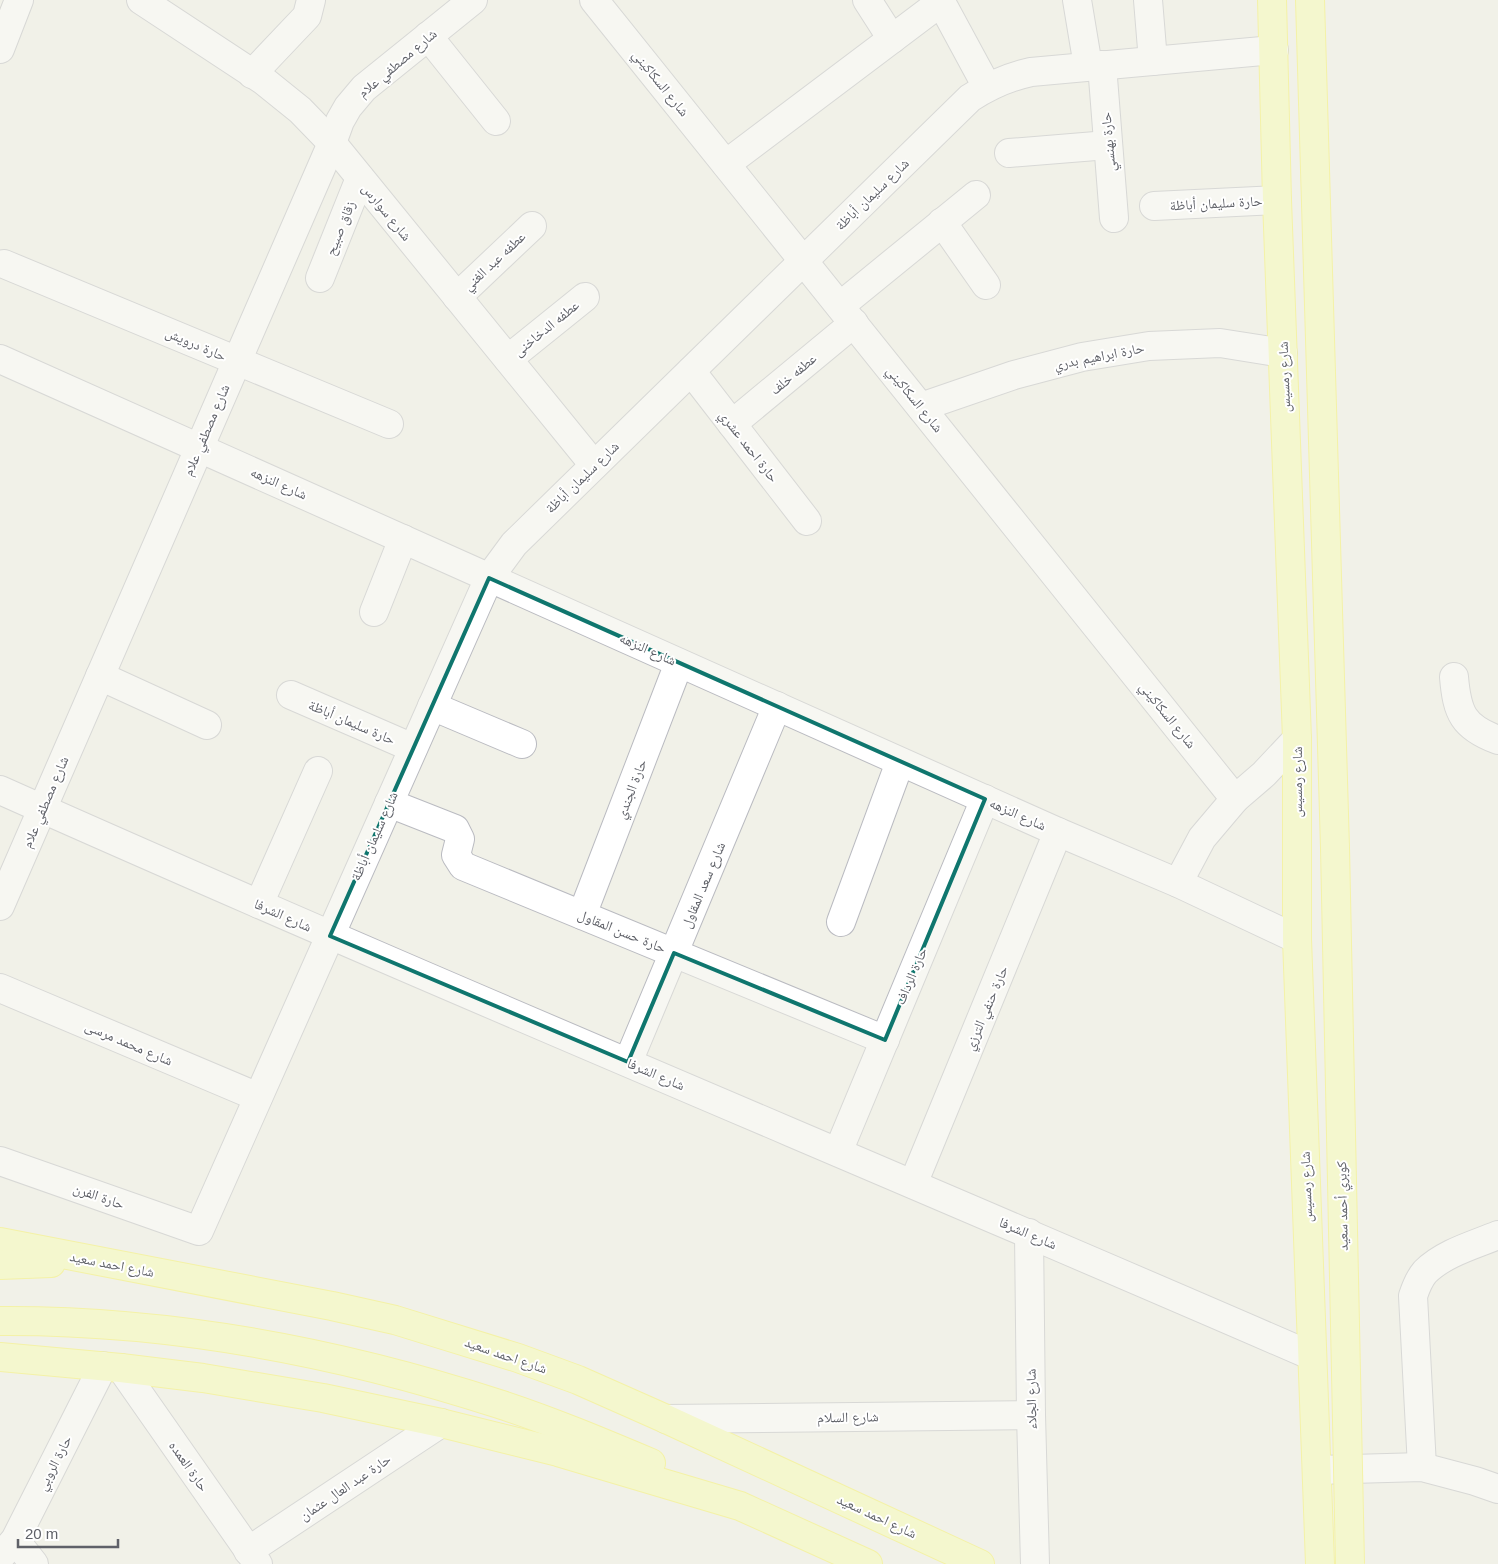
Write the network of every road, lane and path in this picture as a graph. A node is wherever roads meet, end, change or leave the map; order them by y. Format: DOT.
graph roads {
  1 [pos="20,0"];
  2 [pos="141,0"];
  3 [pos="311,0"];
  4 [pos="473,0"];
  5 [pos="594,0"];
  6 [pos="867,0"];
  7 [pos="1077,0"];
  8 [pos="1148,0"];
  9 [pos="1272,0"];
  10 [pos="1310,0"];
  11 [pos="941,1"];
  12 [pos="428,36"];
  13 [pos="892,39"];
  14 [pos="0,49"];
  15 [pos="1274,50"];
  16 [pos="1153,61"];
  17 [pos="1095,66"];
  18 [pos="252,74"];
  19 [pos="987,87"];
  20 [pos="496,122"];
  21 [pos="332,143"];
  22 [pos="1108,145"];
  23 [pos="1009,153"];
  24 [pos="1277,162"];
  25 [pos="1315,162"];
  26 [pos="726,164"];
  27 [pos="360,178"];
  28 [pos="976,195"];
  29 [pos="1277,200"];
  30 [pos="1154,206"];
  31 [pos="1114,218"];
  32 [pos="942,222"];
  33 [pos="532,226"];
  34 [pos="803,260"];
  35 [pos="4,264"];
  36 [pos="320,278"];
  37 [pos="986,285"];
  38 [pos="457,297"];
  39 [pos="585,297"];
  40 [pos="847,314"];
  41 [pos="1283,353"];
  42 [pos="0,359"];
  43 [pos="508,359"];
  44 [pos="236,360"];
  45 [pos="691,371"];
  46 [pos="921,407"];
  47 [pos="389,424"];
  48 [pos="732,424"];
  49 [pos="199,448"];
  50 [pos="594,465"];
  51 [pos="807,521"];
  52 [pos="404,539"];
  53 [pos="489,578"];
  54 [pos="374,612"];
  55 [pos="679,663"];
  56 [pos="100,676"];
  57 [pos="1454,677"];
  58 [pos="291,695"];
  59 [pos="432,706"];
  60 [pos="777,706"];
  61 [pos="207,725"];
  62 [pos="1297,739"];
  63 [pos="1498,740"];
  64 [pos="522,744"];
  65 [pos="413,748"];
  66 [pos="900,762"];
  67 [pos="318,771"];
  68 [pos="0,790"];
  69 [pos="984,799"];
  70 [pos="1235,799"];
  71 [pos="389,804"];
  72 [pos="42,809"];
  73 [pos="1058,832"];
  74 [pos="1178,883"];
  75 [pos="259,904"];
  76 [pos="0,906"];
  77 [pos="582,915"];
  78 [pos="841,922"];
  79 [pos="330,936"];
  80 [pos="1297,939"];
  81 [pos="674,953"];
  82 [pos="0,988"];
  83 [pos="885,1040"];
  84 [pos="628,1062"];
  85 [pos="258,1098"];
  86 [pos="838,1152"];
  87 [pos="0,1161"];
  88 [pos="913,1184"];
  89 [pos="199,1231"];
  90 [pos="1029,1233"];
  91 [pos="1498,1235"];
  92 [pos="0,1242"];
  93 [pos="97,1261"];
  94 [pos="0,1265"];
  95 [pos="0,1321"];
  96 [pos="1312,1356"];
  97 [pos="0,1357"];
  98 [pos="112,1367"];
  99 [pos="1030,1415"];
  100 [pos="666,1419"];
  101 [pos="441,1423"];
  102 [pos="1422,1467"];
  103 [pos="1317,1470"];
  104 [pos="1498,1489"];
  105 [pos="740,1506"];
  106 [pos="8,1548"];
  107 [pos="253,1558"];
  108 [pos="34,1564"];
  109 [pos="868,1564"];
  110 [pos="980,1564"];
  111 [pos="1034,1564"];
  112 [pos="1320,1564"];
  113 [pos="1350,1564"];
  1 -- 14 [label="street"];
  2 -- 18 [label="street, شارع سوارس"];
  3 -- 18 [label="street"];
  4 -- 12 [label="street, شارع مصطفي علام"];
  5 -- 26 [label="street, شارع السكاكيني"];
  6 -- 13 [label="street"];
  7 -- 17 [label="street, حارة بهنسي"];
  8 -- 16 [label="street"];
  9 -- 15 [label="main road, شارع رمسيس"];
  10 -- 25 [label="main road"];
  11 -- 13 [label="street"];
  11 -- 19 [label="street"];
  12 -- 20 [label="street"];
  12 -- 21 [label="street, شارع مصطفي علام"];
  13 -- 26 [label="street"];
  15 -- 16 [label="street, شارع سليمان أباظة"];
  15 -- 24 [label="main road, شارع رمسيس"];
  16 -- 17 [label="street, شارع سليمان أباظة"];
  17 -- 19 [label="street, شارع سليمان أباظة"];
  17 -- 22 [label="street, حارة بهنسي"];
  18 -- 21 [label="street, شارع سوارس"];
  19 -- 34 [label="street, شارع سليمان أباظة"];
  21 -- 27 [label="street, شارع سوارس"];
  21 -- 44 [label="street, شارع مصطفي علام"];
  22 -- 23 [label="street"];
  22 -- 31 [label="street, حارة بهنسي"];
  24 -- 25 [label="main road"];
  24 -- 29 [label="main road, شارع رمسيس"];
  25 -- 113 [label="main road, كوبري أحمد سعيد, bridge"];
  26 -- 34 [label="street, شارع السكاكيني"];
  27 -- 36 [label="street, زقاق صبيح"];
  27 -- 38 [label="street, شارع سوارس"];
  28 -- 32 [label="street, عطفه خلف"];
  29 -- 30 [label="street, حارة سليمان أباظة"];
  29 -- 41 [label="main road, شارع رمسيس"];
  32 -- 37 [label="street"];
  32 -- 40 [label="street, عطفه خلف"];
  33 -- 38 [label="street, عطفه عبد الغني"];
  34 -- 40 [label="street, شارع السكاكيني"];
  34 -- 45 [label="street, شارع سليمان أباظة"];
  35 -- 44 [label="street, حارة درويش"];
  38 -- 43 [label="street, شارع سوارس"];
  39 -- 43 [label="street, عطفه الدخاخنى"];
  40 -- 46 [label="street, شارع السكاكيني"];
  40 -- 48 [label="street, عطفه خلف"];
  41 -- 46 [label="street, حارة ابراهيم بدري"];
  41 -- 62 [label="main road, شارع رمسيس"];
  42 -- 49 [label="street, شارع النزهه"];
  43 -- 50 [label="street, شارع سوارس"];
  44 -- 47 [label="street, حارة درويش"];
  44 -- 49 [label="street, شارع مصطفي علام"];
  45 -- 48 [label="street, حارة احمد عشري"];
  45 -- 50 [label="street, شارع سليمان أباظة"];
  46 -- 70 [label="street, شارع السكاكيني"];
  48 -- 51 [label="street, حارة احمد عشري"];
  49 -- 52 [label="street, شارع النزهه"];
  49 -- 56 [label="street, شارع مصطفي علام"];
  50 -- 53 [label="street, شارع سليمان أباظة"];
  52 -- 53 [label="street, شارع النزهه"];
  52 -- 54 [label="street"];
  53 -- 55 [label="street, شارع النزهه"];
  53 -- 59 [label="street, شارع سليمان أباظة"];
  55 -- 60 [label="street, شارع النزهه"];
  55 -- 77 [label="street, حارة الجندي"];
  56 -- 61 [label="street"];
  56 -- 72 [label="street, شارع مصطفي علام"];
  57 -- 63 [label="street"];
  58 -- 65 [label="street, حارة سليمان أباظة"];
  59 -- 64 [label="street"];
  59 -- 65 [label="street, شارع سليمان أباظة"];
  60 -- 66 [label="street, شارع النزهه"];
  60 -- 81 [label="street, شارع سعد المقاول"];
  62 -- 70 [label="street"];
  62 -- 80 [label="main road, شارع رمسيس"];
  65 -- 71 [label="street, شارع سليمان أباظة"];
  66 -- 69 [label="street, شارع النزهه"];
  66 -- 78 [label="street"];
  67 -- 75 [label="street"];
  68 -- 72 [label="street, شارع الشرفا"];
  69 -- 73 [label="street, شارع النزهه"];
  69 -- 83 [label="street, حارة الرداف"];
  70 -- 74 [label="street"];
  71 -- 77 [label="street, حارة حسن المقاول"];
  71 -- 79 [label="street, شارع سليمان أباظة"];
  72 -- 75 [label="street, شارع الشرفا"];
  72 -- 76 [label="street, شارع مصطفي علام"];
  73 -- 74 [label="street, شارع النزهه"];
  73 -- 88 [label="street, حارة حنفي الترزي"];
  74 -- 80 [label="street, شارع النزهه"];
  75 -- 79 [label="street, شارع الشرفا"];
  77 -- 81 [label="street, حارة حسن المقاول"];
  79 -- 84 [label="street, شارع الشرفا"];
  79 -- 85 [label="street, شارع سليمان أباظة"];
  80 -- 96 [label="main road, شارع رمسيس"];
  81 -- 83 [label="street, حارة حسن المقاول"];
  81 -- 84 [label="street, شارع سعد المقاول"];
  82 -- 85 [label="street, شارع محمد مرسى"];
  83 -- 86 [label="street, حارة الرداف"];
  84 -- 86 [label="street, شارع الشرفا"];
  85 -- 89 [label="street, شارع سليمان أباظة"];
  86 -- 88 [label="street, شارع الشرفا"];
  87 -- 89 [label="street, حارة الفرن"];
  88 -- 90 [label="street, شارع الشرفا"];
  90 -- 96 [label="street, شارع الشرفا"];
  90 -- 99 [label="street, شارع الجلاء"];
  91 -- 102 [label="street"];
  92 -- 93 [label="main road, شارع احمد سعيد"];
  93 -- 94 [label="main road"];
  93 -- 100 [label="main road, شارع احمد سعيد"];
  95 -- 105 [label="main road"];
  96 -- 103 [label="main road, شارع رمسيس"];
  97 -- 98 [label="main road"];
  98 -- 101 [label="main road"];
  98 -- 106 [label="street, حارة الروبي"];
  98 -- 107 [label="street, حارة العمده"];
  99 -- 100 [label="street, شارع السلام"];
  99 -- 111 [label="street, شارع الجلاء"];
  100 -- 110 [label="main road, شارع احمد سعيد"];
  101 -- 105 [label="main road"];
  101 -- 107 [label="street, حارة عبد العال عثمان"];
  102 -- 103 [label="street"];
  102 -- 104 [label="street"];
  103 -- 112 [label="main road, شارع رمسيس"];
  105 -- 109 [label="main road"];
  106 -- 108 [label="street"];
}
